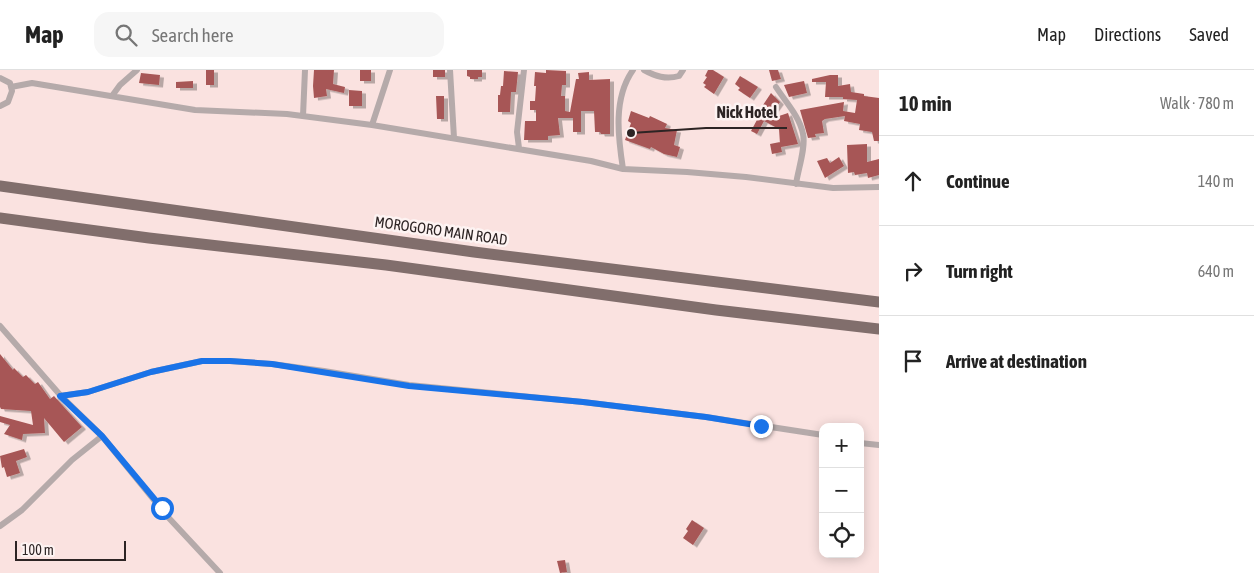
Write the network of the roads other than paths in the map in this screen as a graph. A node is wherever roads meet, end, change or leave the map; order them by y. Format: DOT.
graph roads {
  1 [pos="137,70"];
  2 [pos="305,70"];
  3 [pos="390,70"];
  4 [pos="450,70"];
  5 [pos="524,70"];
  6 [pos="632,70"];
  7 [pos="644,70"];
  8 [pos="683,70"];
  9 [pos="0,78"];
  10 [pos="11,87"];
  11 [pos="776,87"];
  12 [pos="112,96"];
  13 [pos="0,106"];
  14 [pos="303,116"];
  15 [pos="372,125"];
  16 [pos="454,138"];
  17 [pos="518,148"];
  18 [pos="623,169"];
  19 [pos="796,184"];
  20 [pos="0,186"];
  21 [pos="879,187"];
  22 [pos="0,218"];
  23 [pos="879,302"];
  24 [pos="0,326"];
  25 [pos="879,329"];
  26 [pos="60,396"];
  27 [pos="819,434"];
  28 [pos="102,436"];
  29 [pos="864,443"];
  30 [pos="879,445"];
  31 [pos="0,526"];
  32 [pos="220,573"];
  1 -- 12 [label="street"];
  2 -- 14 [label="street"];
  3 -- 15 [label="street"];
  4 -- 16 [label="street"];
  5 -- 17 [label="street"];
  6 -- 18 [label="street"];
  7 -- 8 [label="street"];
  9 -- 10 [label="street"];
  10 -- 12 [label="street"];
  10 -- 13 [label="street"];
  11 -- 19 [label="street"];
  12 -- 14 [label="street"];
  14 -- 15 [label="street"];
  15 -- 16 [label="street"];
  16 -- 17 [label="street"];
  17 -- 18 [label="street"];
  18 -- 19 [label="street"];
  19 -- 21 [label="street"];
  20 -- 23 [label="highway, MOROGORO MAIN ROAD"];
  22 -- 25 [label="highway"];
  24 -- 26 [label="street"];
  26 -- 27 [label="street"];
  26 -- 28 [label="street"];
  28 -- 31 [label="street"];
  28 -- 32 [label="street"];
  29 -- 30 [label="street"];
}
